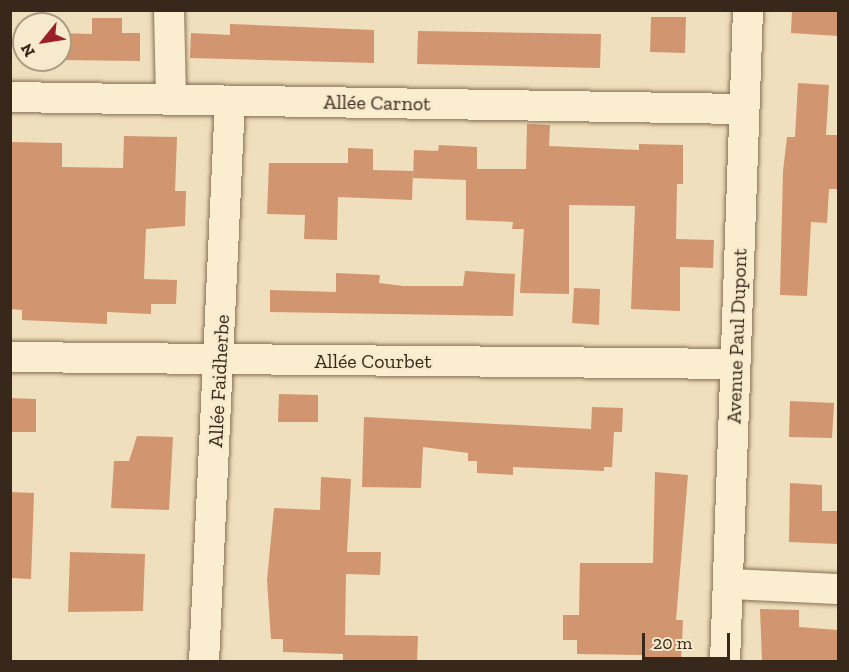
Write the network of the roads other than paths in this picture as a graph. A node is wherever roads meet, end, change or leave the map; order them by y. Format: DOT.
graph roads {
  1 [pos="169,10"];
  2 [pos="748,10"];
  3 [pos="10,97"];
  4 [pos="171,98"];
  5 [pos="230,101"];
  6 [pos="744,109"];
  7 [pos="10,357"];
  8 [pos="221,360"];
  9 [pos="735,364"];
  10 [pos="730,584"];
  11 [pos="838,589"];
  12 [pos="204,662"];
  13 [pos="725,662"];
  1 -- 4 [label="street"];
  2 -- 6 [label="street, Avenue Paul Dupont"];
  3 -- 4 [label="street, Allée Carnot"];
  4 -- 5 [label="street, Allée Carnot"];
  5 -- 6 [label="street, Allée Carnot"];
  5 -- 8 [label="street, Allée Faidherbe"];
  6 -- 9 [label="street, Avenue Paul Dupont"];
  7 -- 8 [label="street, Allée Courbet"];
  8 -- 9 [label="street, Allée Courbet"];
  8 -- 12 [label="street, Allée Faidherbe"];
  9 -- 10 [label="street, Avenue Paul Dupont"];
  10 -- 11 [label="street"];
  10 -- 13 [label="street, Avenue Paul Dupont"];
}
